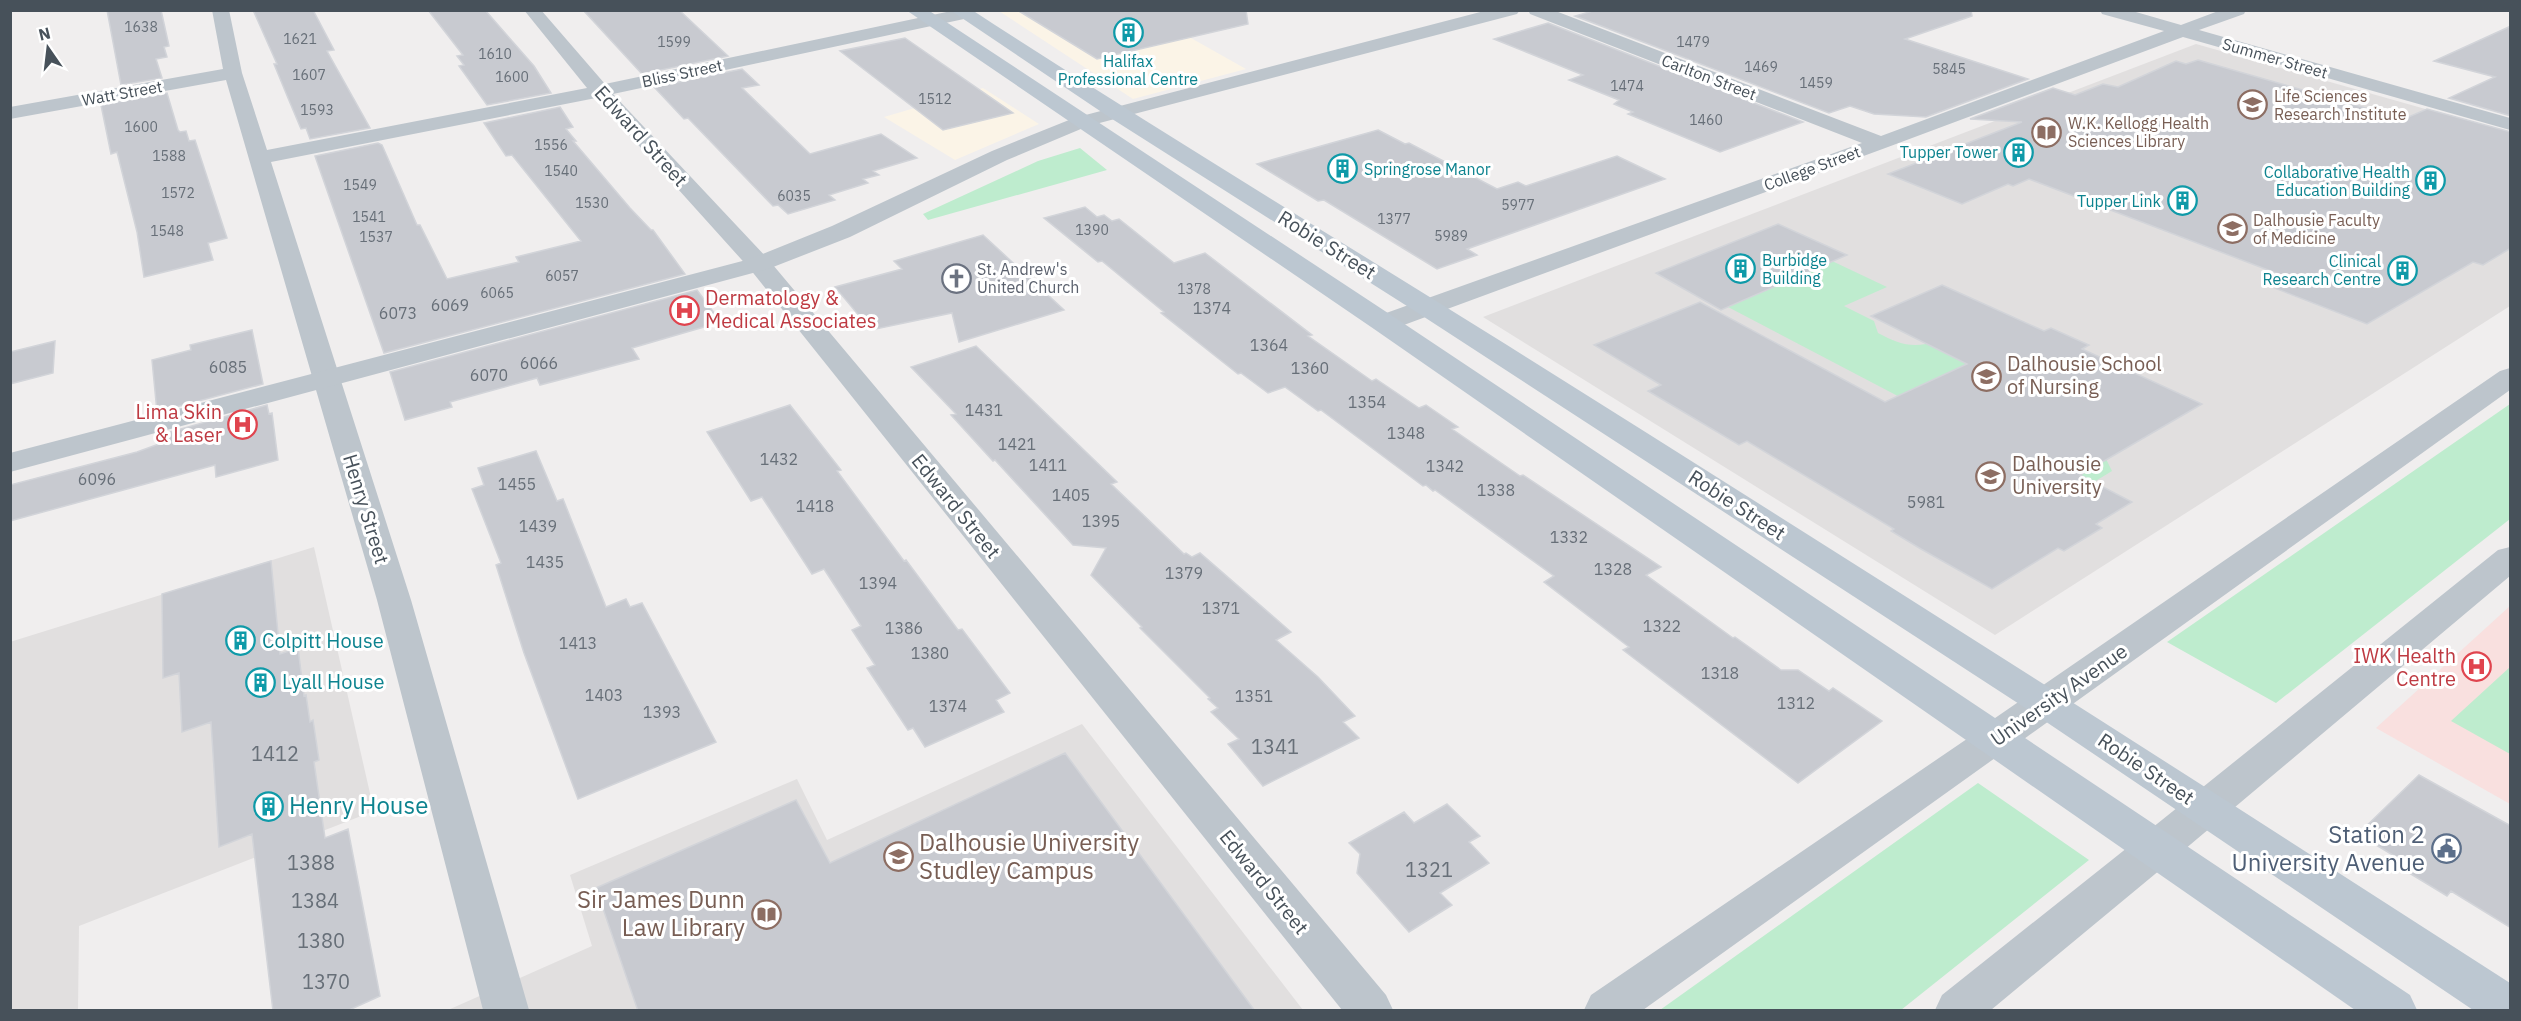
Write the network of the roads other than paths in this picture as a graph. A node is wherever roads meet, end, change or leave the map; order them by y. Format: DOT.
graph roads {
  1 [pos="220,10"];
  2 [pos="532,10"];
  3 [pos="1510,10"];
  4 [pos="1536,10"];
  5 [pos="2108,10"];
  6 [pos="2139,10"];
  7 [pos="2238,10"];
  8 [pos="961,12"];
  9 [pos="922,16"];
  10 [pos="2189,29"];
  11 [pos="233,73"];
  12 [pos="600,91"];
  13 [pos="10,113"];
  14 [pos="1116,113"];
  15 [pos="2511,114"];
  16 [pos="1081,122"];
  17 [pos="2511,124"];
  18 [pos="1881,143"];
  19 [pos="259,158"];
  20 [pos="759,264"];
  21 [pos="1427,307"];
  22 [pos="1384,322"];
  23 [pos="2511,377"];
  24 [pos="327,379"];
  25 [pos="10,463"];
  26 [pos="2511,558"];
  27 [pos="2047,703"];
  28 [pos="1996,738"];
  29 [pos="2204,808"];
  30 [pos="2157,848"];
  31 [pos="2511,1009"];
  32 [pos="506,1011"];
  33 [pos="1370,1011"];
  34 [pos="1607,1011"];
  35 [pos="1958,1011"];
  36 [pos="2393,1011"];
  1 -- 11 [label="street, Henry Street"];
  2 -- 12 [label="street, Edward Street"];
  3 -- 14 [label="street"];
  4 -- 18 [label="street, Carlton Street"];
  5 -- 10 [label="street, Summer Street"];
  6 -- 10 [label="street, Summer Street"];
  7 -- 10 [label="street, College Street"];
  8 -- 9 [label="street, Bliss Street"];
  8 -- 14 [label="main road, Robie Street"];
  9 -- 12 [label="street, Bliss Street"];
  9 -- 16 [label="main road, Robie Street"];
  10 -- 15 [label="street, Summer Street"];
  10 -- 17 [label="street, Summer Street"];
  10 -- 18 [label="street, College Street"];
  11 -- 13 [label="street, Watt Street"];
  11 -- 19 [label="street, Henry Street"];
  12 -- 19 [label="street, Bliss Street"];
  12 -- 20 [label="street, Edward Street"];
  14 -- 16 [label="street"];
  14 -- 21 [label="main road, Robie Street"];
  16 -- 20 [label="street"];
  16 -- 22 [label="main road, Robie Street"];
  18 -- 21 [label="street, College Street"];
  19 -- 24 [label="street, Henry Street"];
  20 -- 24 [label="street"];
  20 -- 33 [label="street, Edward Street"];
  21 -- 22 [label="street, College Street"];
  21 -- 27 [label="main road, Robie Street"];
  22 -- 28 [label="main road, Robie Street"];
  23 -- 27 [label="street, University Avenue"];
  24 -- 25 [label="street"];
  24 -- 32 [label="street, Henry Street"];
  26 -- 29 [label="street"];
  27 -- 28 [label="street, University Avenue"];
  27 -- 29 [label="main road, Robie Street"];
  28 -- 30 [label="main road, Robie Street"];
  28 -- 34 [label="street, University Avenue"];
  29 -- 30 [label="street"];
  29 -- 31 [label="main road, Robie Street"];
  30 -- 35 [label="street"];
  30 -- 36 [label="main road, Robie Street"];
}
